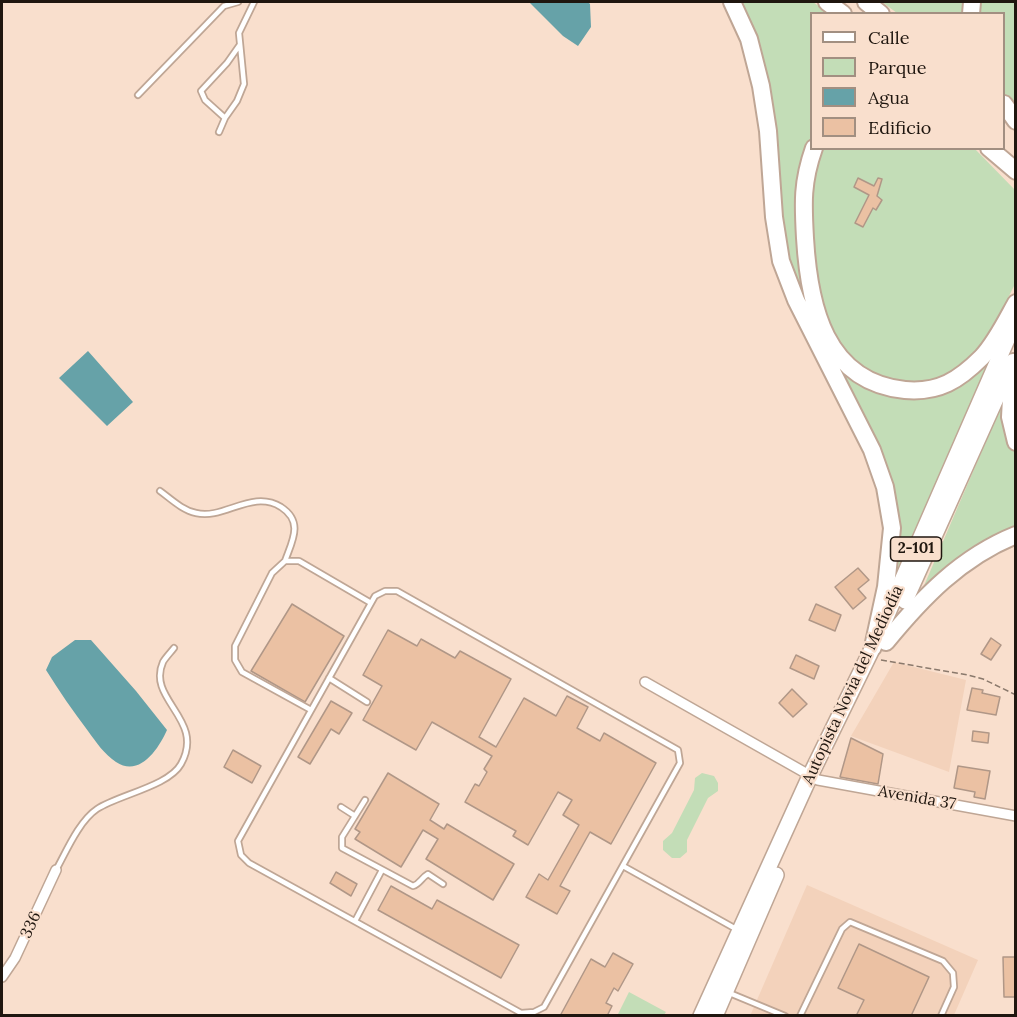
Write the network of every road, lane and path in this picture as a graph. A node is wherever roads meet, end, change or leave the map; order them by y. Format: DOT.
graph roads {
  1 [pos="238,2"];
  2 [pos="254,2"];
  3 [pos="732,2"];
  4 [pos="827,2"];
  5 [pos="866,2"];
  6 [pos="840,12"];
  7 [pos="878,12"];
  8 [pos="240,46"];
  9 [pos="138,95"];
  10 [pos="1005,106"];
  11 [pos="225,118"];
  12 [pos="1016,122"];
  13 [pos="1005,125"];
  14 [pos="219,132"];
  15 [pos="1016,136"];
  16 [pos="813,150"];
  17 [pos="992,150"];
  18 [pos="999,150"];
  19 [pos="1016,169"];
  20 [pos="1016,303"];
  21 [pos="1016,320"];
  22 [pos="1014,358"];
  23 [pos="1016,442"];
  24 [pos="160,491"];
  25 [pos="1016,535"];
  26 [pos="285,561"];
  27 [pos="371,603"];
  28 [pos="174,648"];
  29 [pos="879,650"];
  30 [pos="329,678"];
  31 [pos="645,682"];
  32 [pos="1016,695"];
  33 [pos="368,702"];
  34 [pos="311,710"];
  35 [pos="814,778"];
  36 [pos="365,800"];
  37 [pos="341,807"];
  38 [pos="355,816"];
  39 [pos="1016,816"];
  40 [pos="623,866"];
  41 [pos="56,870"];
  42 [pos="382,870"];
  43 [pos="443,884"];
  44 [pos="355,921"];
  45 [pos="744,934"];
  46 [pos="3,973"];
  47 [pos="725,991"];
  48 [pos="712,1013"];
  49 [pos="785,1016"];
  50 [pos="800,1016"];
  51 [pos="941,1016"];
  1 -- 9 [label="lane"];
  2 -- 8 [label="lane"];
  3 -- 29 [label="highway"];
  4 -- 6 [label="highway"];
  5 -- 7 [label="highway"];
  8 -- 11 [label="lane"];
  8 -- 11 [label="lane"];
  10 -- 12 [label="highway"];
  11 -- 14 [label="lane"];
  13 -- 15 [label="highway"];
  16 -- 20 [label="highway"];
  17 -- 19 [label="highway"];
  18 -- 19 [label="highway"];
  21 -- 29 [label="highway, Autopista Novia del Mediodía / 2-101"];
  22 -- 23 [label="highway"];
  22 -- 29 [label="highway, Autopista Novia del Mediodía / 2-101"];
  24 -- 26 [label="lane"];
  25 -- 29 [label="highway"];
  26 -- 27 [label="lane"];
  26 -- 34 [label="lane"];
  27 -- 30 [label="lane"];
  27 -- 40 [label="lane"];
  28 -- 41 [label="lane"];
  29 -- 32 [label="path"];
  29 -- 35 [label="highway, Autopista Novia del Mediodía / 2-101"];
  30 -- 33 [label="lane"];
  30 -- 34 [label="lane"];
  31 -- 35 [label="street, Avenida 37"];
  34 -- 44 [label="lane"];
  35 -- 39 [label="street, Avenida 37"];
  35 -- 45 [label="highway, Autopista Novia del Mediodía / 2-101"];
  36 -- 38 [label="lane"];
  37 -- 38 [label="lane"];
  38 -- 42 [label="lane"];
  40 -- 44 [label="lane"];
  40 -- 45 [label="lane"];
  41 -- 46 [label="street, 336"];
  42 -- 43 [label="lane"];
  42 -- 44 [label="lane"];
  45 -- 47 [label="highway, Autopista Novia del Mediodía / 2-101"];
  45 -- 48 [label="highway, Autopista Novia del Mediodía / 2-101"];
  47 -- 48 [label="highway, Autopista Novia del Mediodía / 2-101"];
  47 -- 49 [label="lane"];
  50 -- 51 [label="lane"];
}
